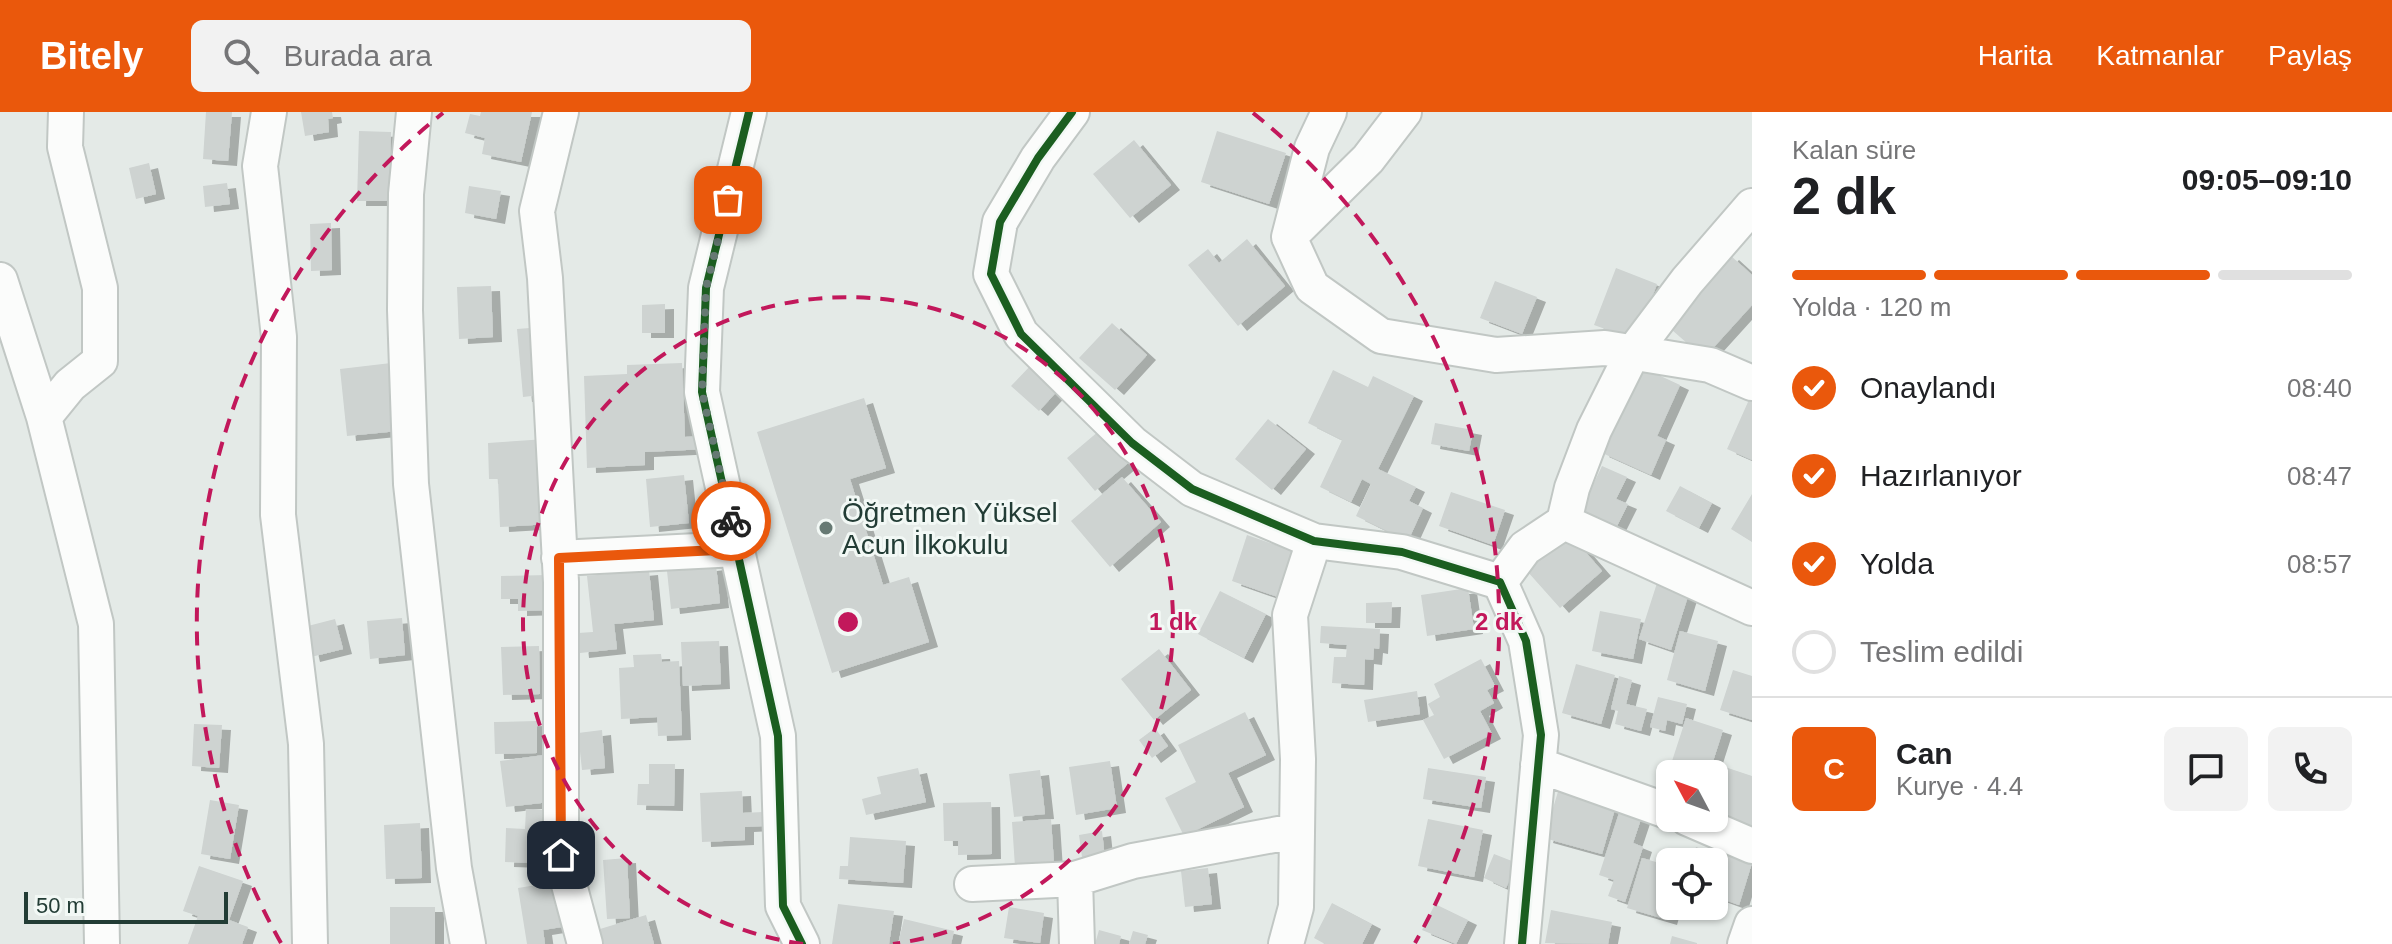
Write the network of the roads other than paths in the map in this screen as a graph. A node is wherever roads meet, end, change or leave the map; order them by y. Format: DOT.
graph roads {
  1 [pos="66,112"];
  2 [pos="269,112"];
  3 [pos="414,112"];
  4 [pos="561,112"];
  5 [pos="749,112"];
  6 [pos="1072,112"];
  7 [pos="1329,112"];
  8 [pos="1404,112"];
  9 [pos="1752,206"];
  10 [pos="1289,237"];
  11 [pos="0,280"];
  12 [pos="1632,354"];
  13 [pos="1752,383"];
  14 [pos="44,417"];
  15 [pos="1564,522"];
  16 [pos="1314,541"];
  17 [pos="737,549"];
  18 [pos="559,558"];
  19 [pos="1500,582"];
  20 [pos="1752,608"];
  21 [pos="1538,765"];
  22 [pos="1656,807"];
  23 [pos="1295,831"];
  24 [pos="1720,832"];
  25 [pos="1752,846"];
  26 [pos="1075,879"];
  27 [pos="972,884"];
  28 [pos="1752,924"];
  29 [pos="102,944"];
  30 [pos="310,944"];
  31 [pos="468,944"];
  32 [pos="585,944"];
  33 [pos="802,944"];
  34 [pos="1077,944"];
  35 [pos="1286,944"];
  36 [pos="1522,944"];
  37 [pos="1745,944"];
  1 -- 14 [label="street"];
  2 -- 30 [label="street"];
  3 -- 31 [label="street"];
  4 -- 18 [label="street"];
  5 -- 17 [label="street"];
  6 -- 16 [label="street"];
  7 -- 10 [label="street"];
  8 -- 10 [label="street"];
  9 -- 12 [label="street"];
  10 -- 12 [label="street"];
  11 -- 14 [label="street"];
  12 -- 13 [label="street"];
  12 -- 15 [label="street"];
  14 -- 29 [label="street"];
  15 -- 19 [label="street"];
  15 -- 20 [label="street"];
  16 -- 19 [label="street"];
  16 -- 23 [label="street"];
  17 -- 18 [label="street"];
  17 -- 33 [label="street"];
  18 -- 32 [label="street"];
  19 -- 21 [label="street"];
  21 -- 22 [label="street"];
  21 -- 36 [label="street"];
  23 -- 26 [label="street"];
  23 -- 35 [label="street"];
  24 -- 25 [label="street"];
  26 -- 27 [label="street"];
  26 -- 34 [label="street"];
  28 -- 37 [label="street"];
}
